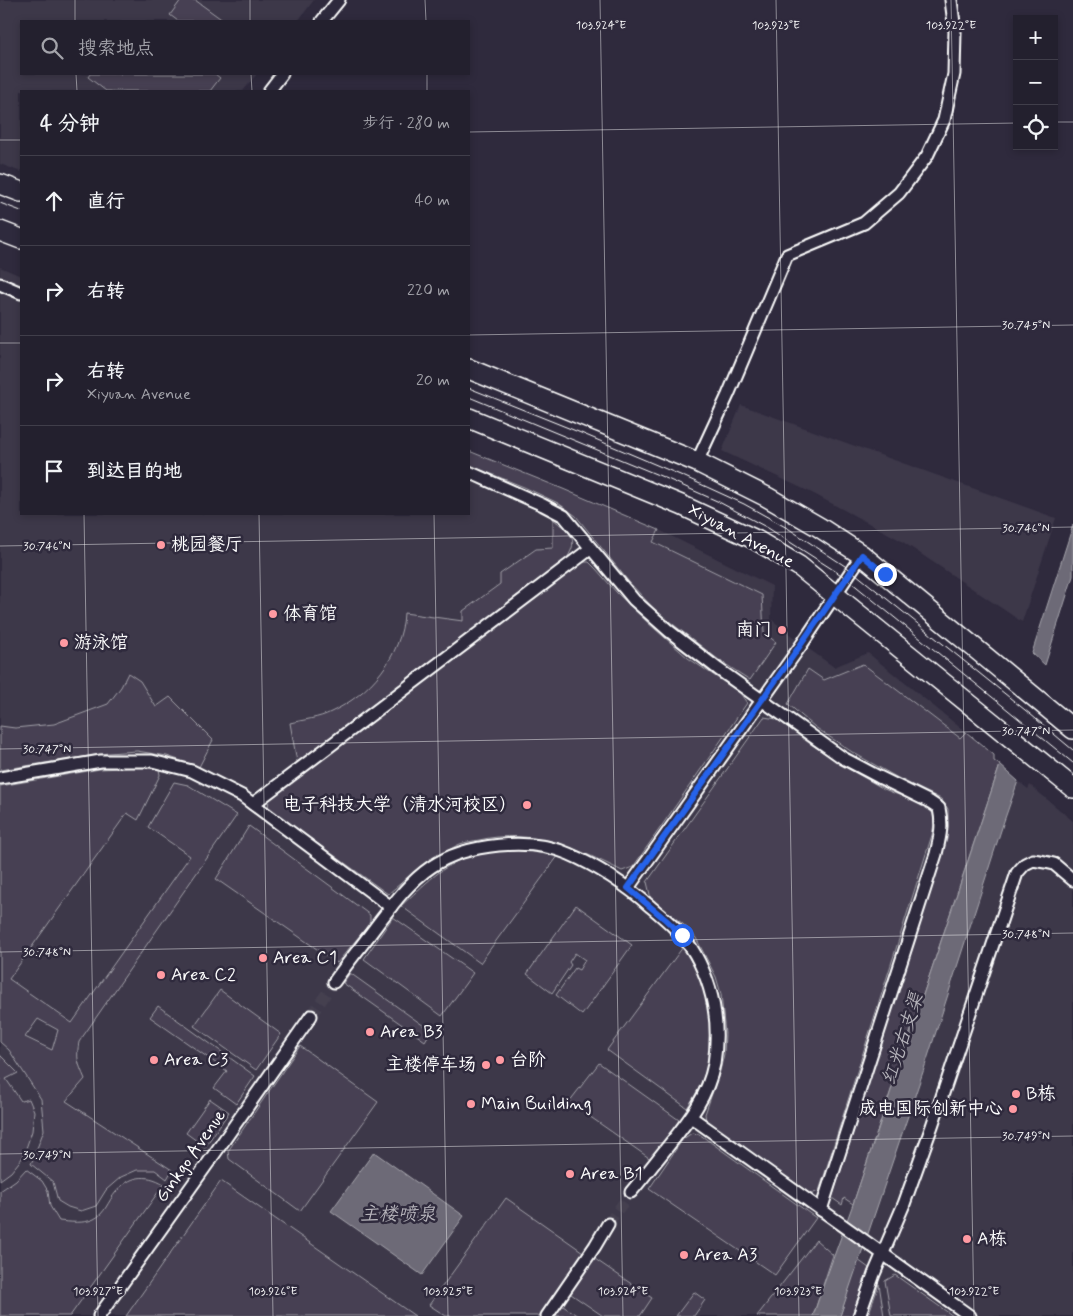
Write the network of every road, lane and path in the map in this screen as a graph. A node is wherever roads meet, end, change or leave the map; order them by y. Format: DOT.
graph roads {
  1 [pos="339,0"];
  2 [pos="951,0"];
  3 [pos="323,20"];
  4 [pos="281,75"];
  5 [pos="269,90"];
  6 [pos="0,184"];
  7 [pos="20,192"];
  8 [pos="0,231"];
  9 [pos="20,239"];
  10 [pos="0,284"];
  11 [pos="20,293"];
  12 [pos="470,369"];
  13 [pos="470,418"];
  14 [pos="698,462"];
  15 [pos="470,472"];
  16 [pos="590,548"];
  17 [pos="862,555"];
  18 [pos="835,594"];
  19 [pos="761,700"];
  20 [pos="1073,729"];
  21 [pos="0,778"];
  22 [pos="1073,788"];
  23 [pos="253,804"];
  24 [pos="1073,880"];
  25 [pos="628,888"];
  26 [pos="391,906"];
  27 [pos="334,982"];
  28 [pos="311,1016"];
  29 [pos="691,1117"];
  30 [pos="631,1192"];
  31 [pos="821,1210"];
  32 [pos="608,1224"];
  33 [pos="882,1253"];
  34 [pos="99,1316"];
  35 [pos="547,1316"];
  36 [pos="859,1316"];
  37 [pos="970,1316"];
  1 -- 3 [label="street"];
  2 -- 14 [label="street"];
  4 -- 5 [label="street"];
  6 -- 7 [label="main road"];
  8 -- 9 [label="main road"];
  10 -- 11 [label="street"];
  12 -- 14 [label="main road"];
  13 -- 18 [label="main road, Xiyuan Avenue"];
  14 -- 17 [label="main road"];
  15 -- 16 [label="street"];
  16 -- 19 [label="street"];
  16 -- 23 [label="street"];
  17 -- 18 [label="street"];
  17 -- 20 [label="main road"];
  18 -- 19 [label="street"];
  18 -- 22 [label="main road, Xiyuan Avenue"];
  19 -- 25 [label="street"];
  19 -- 31 [label="street"];
  21 -- 23 [label="street"];
  23 -- 26 [label="street"];
  24 -- 33 [label="street"];
  25 -- 26 [label="street"];
  25 -- 29 [label="street"];
  26 -- 27 [label="street"];
  28 -- 34 [label="street, Ginkgo Avenue"];
  29 -- 30 [label="street"];
  29 -- 31 [label="street"];
  31 -- 33 [label="street"];
  32 -- 35 [label="street"];
  33 -- 36 [label="street"];
  33 -- 37 [label="street"];
}
